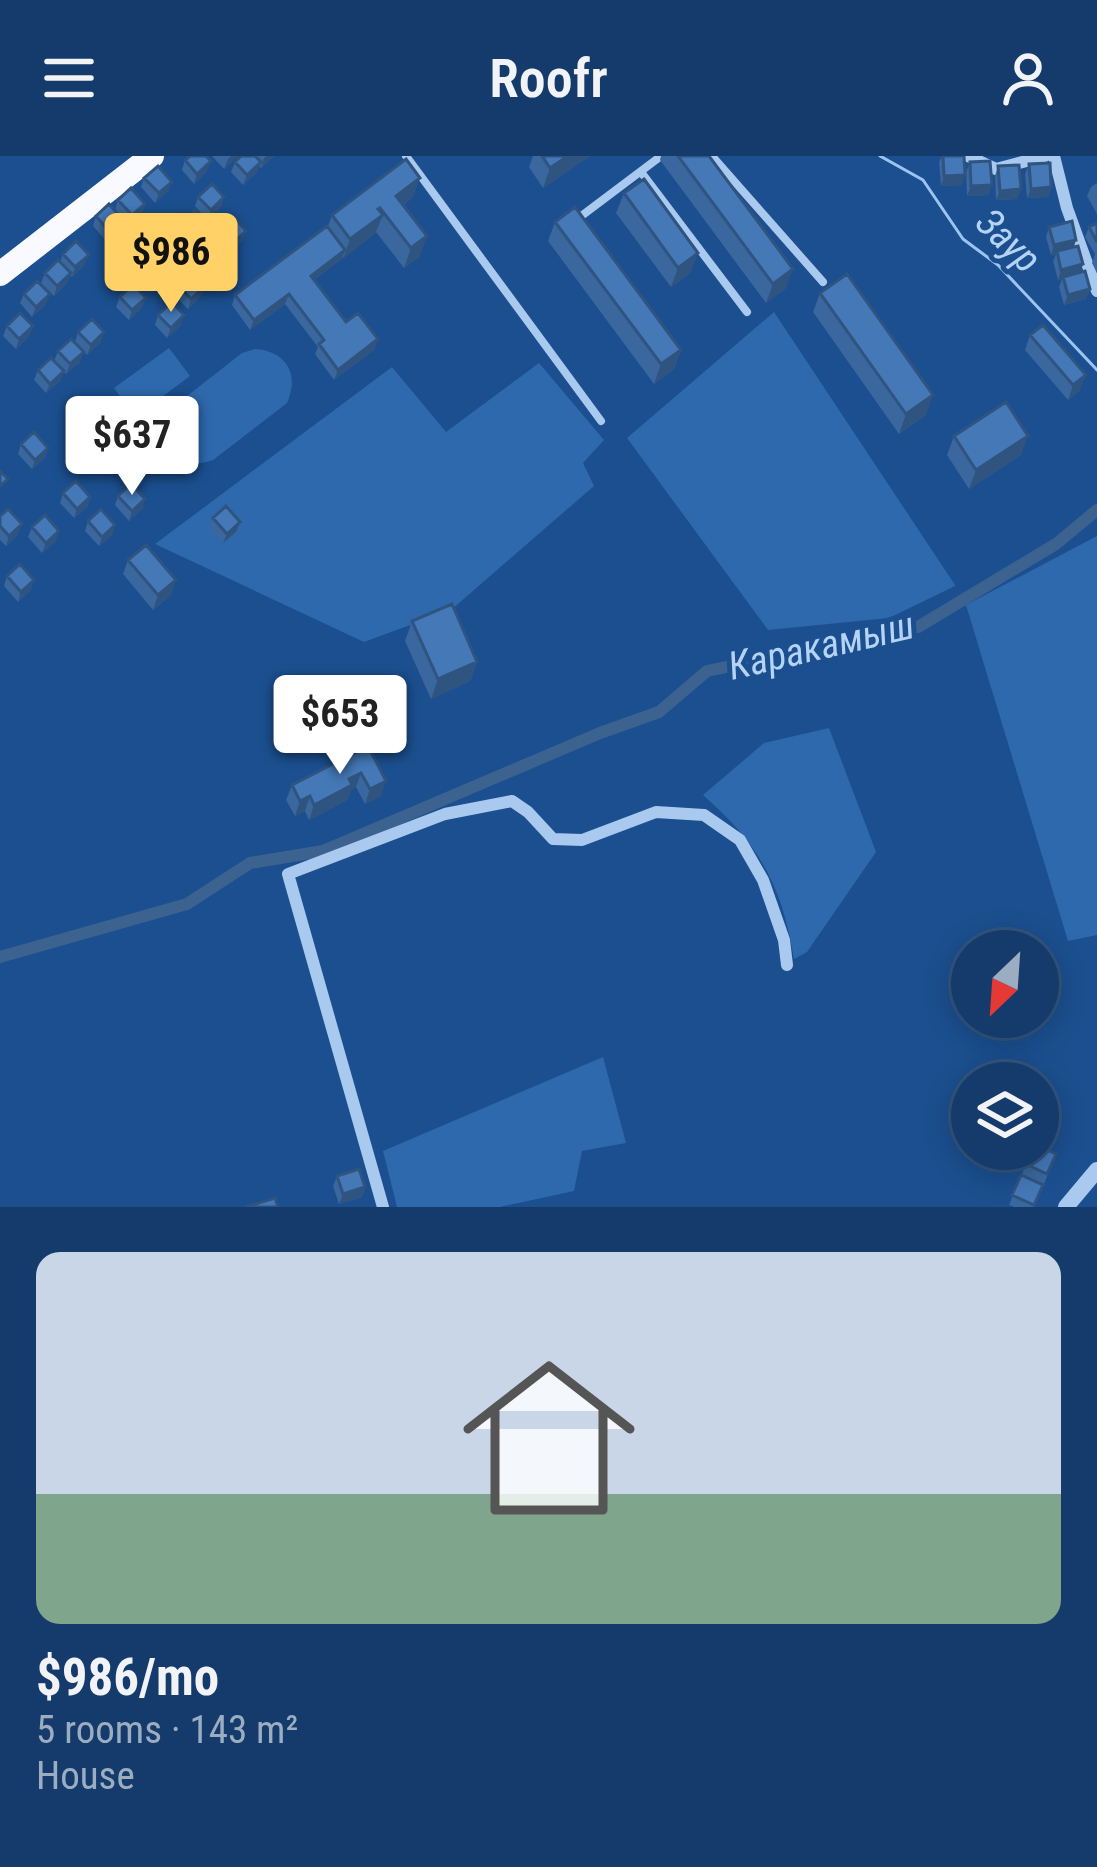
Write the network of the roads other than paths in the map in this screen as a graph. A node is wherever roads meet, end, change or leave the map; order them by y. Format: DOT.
graph roads {
  1 [pos="152,156"];
  2 [pos="406,156"];
  3 [pos="661,156"];
  4 [pos="712,156"];
  5 [pos="968,156"];
  6 [pos="1045,156"];
  7 [pos="1054,156"];
  8 [pos="641,172"];
  9 [pos="576,220"];
  10 [pos="0,274"];
  11 [pos="823,282"];
  12 [pos="1097,290"];
  13 [pos="746,312"];
  14 [pos="601,421"];
  15 [pos="787,965"];
  16 [pos="1097,1170"];
  17 [pos="383,1207"];
  18 [pos="1066,1207"];
  1 -- 10 [label="highway"];
  2 -- 14 [label="lane"];
  3 -- 8 [label="lane"];
  4 -- 11 [label="lane"];
  5 -- 6 [label="street"];
  7 -- 12 [label="street"];
  8 -- 9 [label="lane"];
  8 -- 13 [label="lane"];
  15 -- 17 [label="street"];
  16 -- 18 [label="street"];
}
